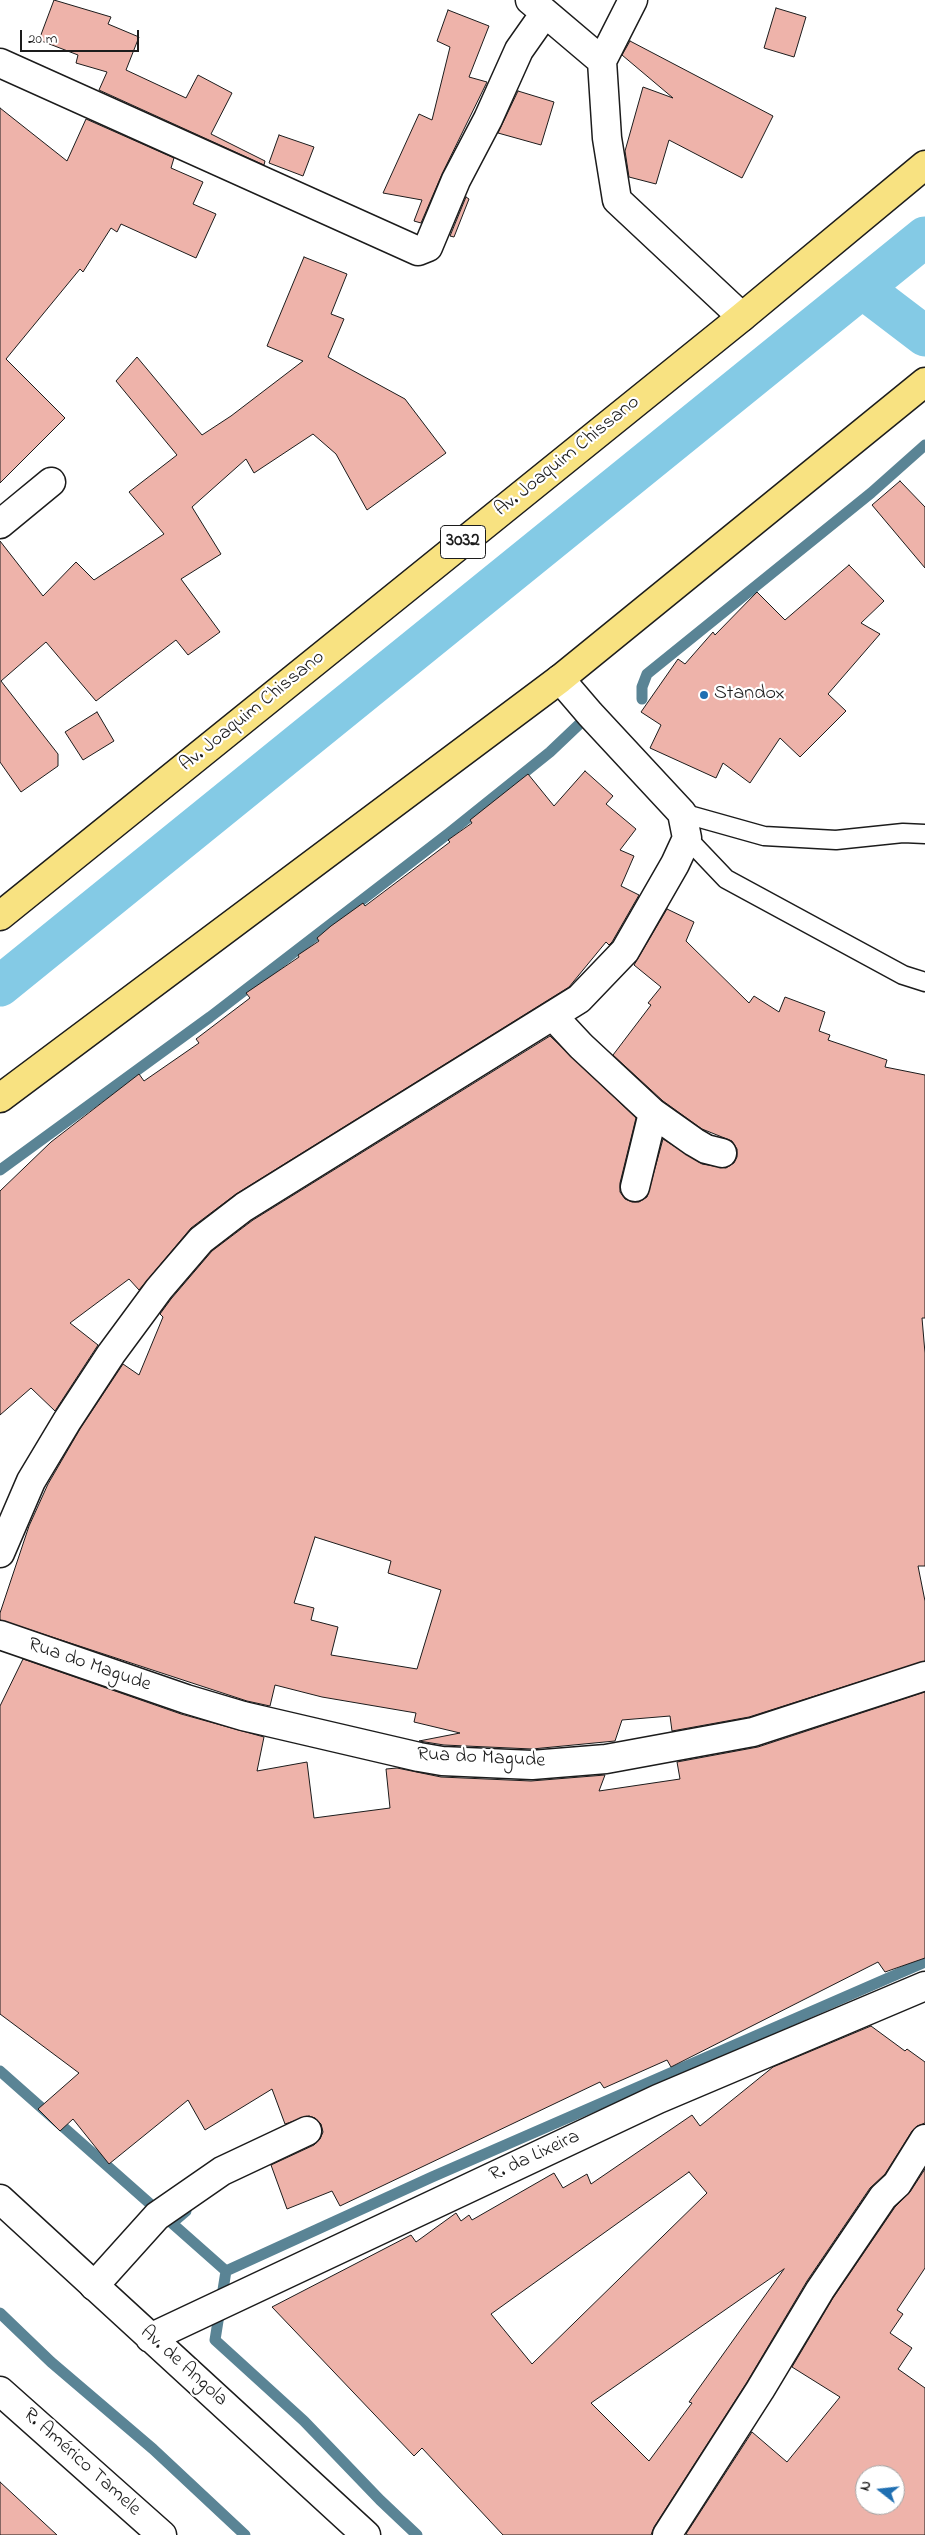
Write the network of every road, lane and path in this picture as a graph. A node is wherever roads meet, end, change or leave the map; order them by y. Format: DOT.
graph roads {
  1 [pos="633,0"];
  2 [pos="538,6"];
  3 [pos="602,61"];
  4 [pos="0,63"];
  5 [pos="925,165"];
  6 [pos="742,317"];
  7 [pos="925,382"];
  8 [pos="51,482"];
  9 [pos="0,524"];
  10 [pos="560,679"];
  11 [pos="684,825"];
  12 [pos="925,834"];
  13 [pos="0,916"];
  14 [pos="925,982"];
  15 [pos="553,1016"];
  16 [pos="0,1098"];
  17 [pos="653,1113"];
  18 [pos="722,1153"];
  19 [pos="635,1187"];
  20 [pos="0,1553"];
  21 [pos="7,1637"];
  22 [pos="925,1676"];
  23 [pos="925,1986"];
  24 [pos="307,2131"];
  25 [pos="925,2139"];
  26 [pos="0,2199"];
  27 [pos="94,2286"];
  28 [pos="150,2338"];
  29 [pos="0,2391"];
  30 [pos="160,2534"];
  31 [pos="366,2535"];
  32 [pos="667,2535"];
  1 -- 3 [label="street"];
  2 -- 3 [label="street"];
  2 -- 4 [label="street"];
  3 -- 6 [label="street"];
  5 -- 6 [label="main road, Av. Joaquim Chissano / 3032"];
  6 -- 13 [label="main road, Av. Joaquim Chissano / 3032"];
  7 -- 10 [label="main road"];
  8 -- 9 [label="street"];
  10 -- 11 [label="street"];
  10 -- 16 [label="main road"];
  11 -- 12 [label="lane"];
  11 -- 14 [label="lane"];
  11 -- 15 [label="street"];
  15 -- 17 [label="street"];
  15 -- 20 [label="street"];
  17 -- 18 [label="street"];
  17 -- 19 [label="street"];
  21 -- 22 [label="street, Rua do Magude"];
  23 -- 28 [label="street, R. da Lixeira"];
  24 -- 27 [label="street"];
  25 -- 32 [label="street"];
  26 -- 27 [label="street, Av. de Angola"];
  27 -- 28 [label="street, Av. de Angola"];
  28 -- 31 [label="street, Av. de Angola"];
  29 -- 30 [label="street, R. Américo Tamele"];
}
